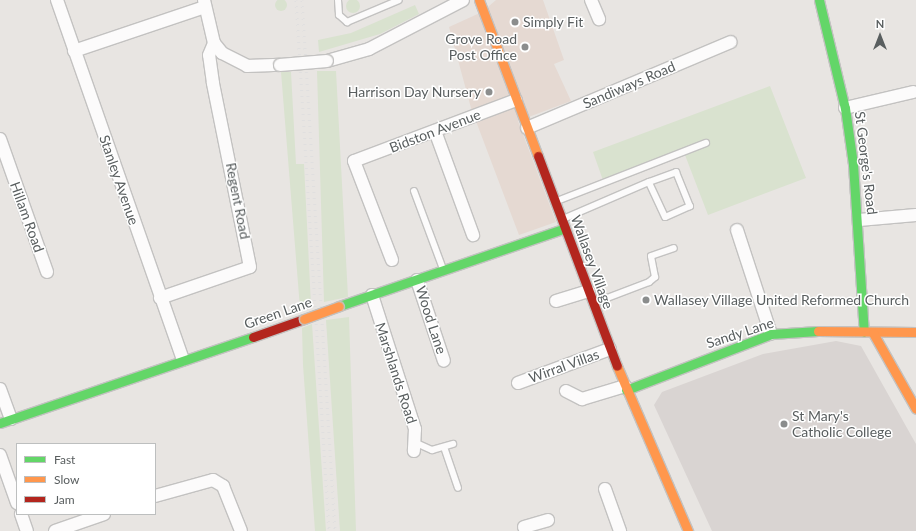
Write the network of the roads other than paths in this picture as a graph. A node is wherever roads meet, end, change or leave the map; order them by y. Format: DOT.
graph roads {
  1 [pos="57,0"];
  2 [pos="338,0"];
  3 [pos="399,0"];
  4 [pos="463,0"];
  5 [pos="479,0"];
  6 [pos="591,0"];
  7 [pos="819,0"];
  8 [pos="205,3"];
  9 [pos="599,19"];
  10 [pos="731,42"];
  11 [pos="214,43"];
  12 [pos="74,51"];
  13 [pos="913,92"];
  14 [pos="516,100"];
  15 [pos="845,108"];
  16 [pos="527,128"];
  17 [pos="435,131"];
  18 [pos="0,139"];
  19 [pos="706,143"];
  20 [pos="649,182"];
  21 [pos="414,191"];
  22 [pos="555,202"];
  23 [pos="916,215"];
  24 [pos="562,219"];
  25 [pos="859,220"];
  26 [pos="565,228"];
  27 [pos="737,230"];
  28 [pos="473,234"];
  29 [pos="674,248"];
  30 [pos="392,260"];
  31 [pos="444,271"];
  32 [pos="47,272"];
  33 [pos="417,280"];
  34 [pos="588,291"];
  35 [pos="372,295"];
  36 [pos="160,298"];
  37 [pos="556,301"];
  38 [pos="593,304"];
  39 [pos="916,332"];
  40 [pos="868,333"];
  41 [pos="771,334"];
  42 [pos="610,349"];
  43 [pos="183,360"];
  44 [pos="444,361"];
  45 [pos="518,383"];
  46 [pos="626,388"];
  47 [pos="0,389"];
  48 [pos="566,391"];
  49 [pos="916,409"];
  50 [pos="5,421"];
  51 [pos="453,444"];
  52 [pos="414,447"];
  53 [pos="444,447"];
  54 [pos="0,455"];
  55 [pos="458,488"];
  56 [pos="605,488"];
  57 [pos="156,496"];
  58 [pos="16,500"];
  59 [pos="21,515"];
  60 [pos="101,515"];
  61 [pos="541,525"];
  62 [pos="524,527"];
  63 [pos="27,531"];
  64 [pos="55,531"];
  65 [pos="241,531"];
  66 [pos="620,531"];
  67 [pos="688,531"];
  1 -- 12 [label="street, Stanley Avenue"];
  2 -- 3 [label="lane"];
  4 -- 11 [label="street, bridge"];
  5 -- 14 [label="street, Wallasey Village"];
  6 -- 9 [label="street"];
  7 -- 15 [label="street, St George's Road"];
  8 -- 11 [label="street"];
  8 -- 12 [label="street"];
  10 -- 16 [label="street, Sandiways Road"];
  11 -- 36 [label="street, Regent Road"];
  12 -- 36 [label="street, Stanley Avenue"];
  13 -- 15 [label="street"];
  14 -- 16 [label="street, Wallasey Village"];
  14 -- 17 [label="street, Bidston Avenue"];
  15 -- 25 [label="street, St George's Road"];
  16 -- 22 [label="street, Wallasey Village"];
  17 -- 28 [label="street"];
  17 -- 30 [label="street, Bidston Avenue"];
  18 -- 32 [label="street, Hillam Road"];
  19 -- 22 [label="lane"];
  20 -- 20 [label="lane"];
  20 -- 24 [label="lane"];
  21 -- 31 [label="lane"];
  22 -- 24 [label="street, Wallasey Village"];
  23 -- 25 [label="street"];
  24 -- 26 [label="street, Wallasey Village"];
  25 -- 40 [label="street, St George's Road"];
  26 -- 31 [label="street, Green Lane"];
  26 -- 34 [label="street, Wallasey Village"];
  27 -- 41 [label="street"];
  29 -- 38 [label="lane"];
  31 -- 33 [label="street, Green Lane"];
  33 -- 35 [label="street, Green Lane"];
  33 -- 44 [label="street, Wood Lane"];
  34 -- 37 [label="street"];
  34 -- 38 [label="street, Wallasey Village"];
  35 -- 43 [label="street, Green Lane, bridge"];
  35 -- 52 [label="street, Marshlands Road"];
  36 -- 43 [label="street, Stanley Avenue"];
  38 -- 42 [label="street, Wallasey Village"];
  39 -- 40 [label="street, Sandy Lane"];
  40 -- 41 [label="street, Sandy Lane"];
  40 -- 49 [label="street, St George's Road"];
  41 -- 46 [label="street, Sandy Lane"];
  42 -- 45 [label="street, Wirral Villas"];
  42 -- 46 [label="street, Wallasey Village"];
  43 -- 50 [label="street, Green Lane"];
  46 -- 48 [label="street"];
  46 -- 67 [label="street, Wallasey Village"];
  47 -- 50 [label="street"];
  51 -- 53 [label="lane"];
  52 -- 53 [label="lane"];
  53 -- 55 [label="lane"];
  54 -- 58 [label="street"];
  56 -- 66 [label="street"];
  57 -- 65 [label="street"];
  59 -- 63 [label="street"];
  60 -- 64 [label="street"];
  61 -- 62 [label="street"];
}
